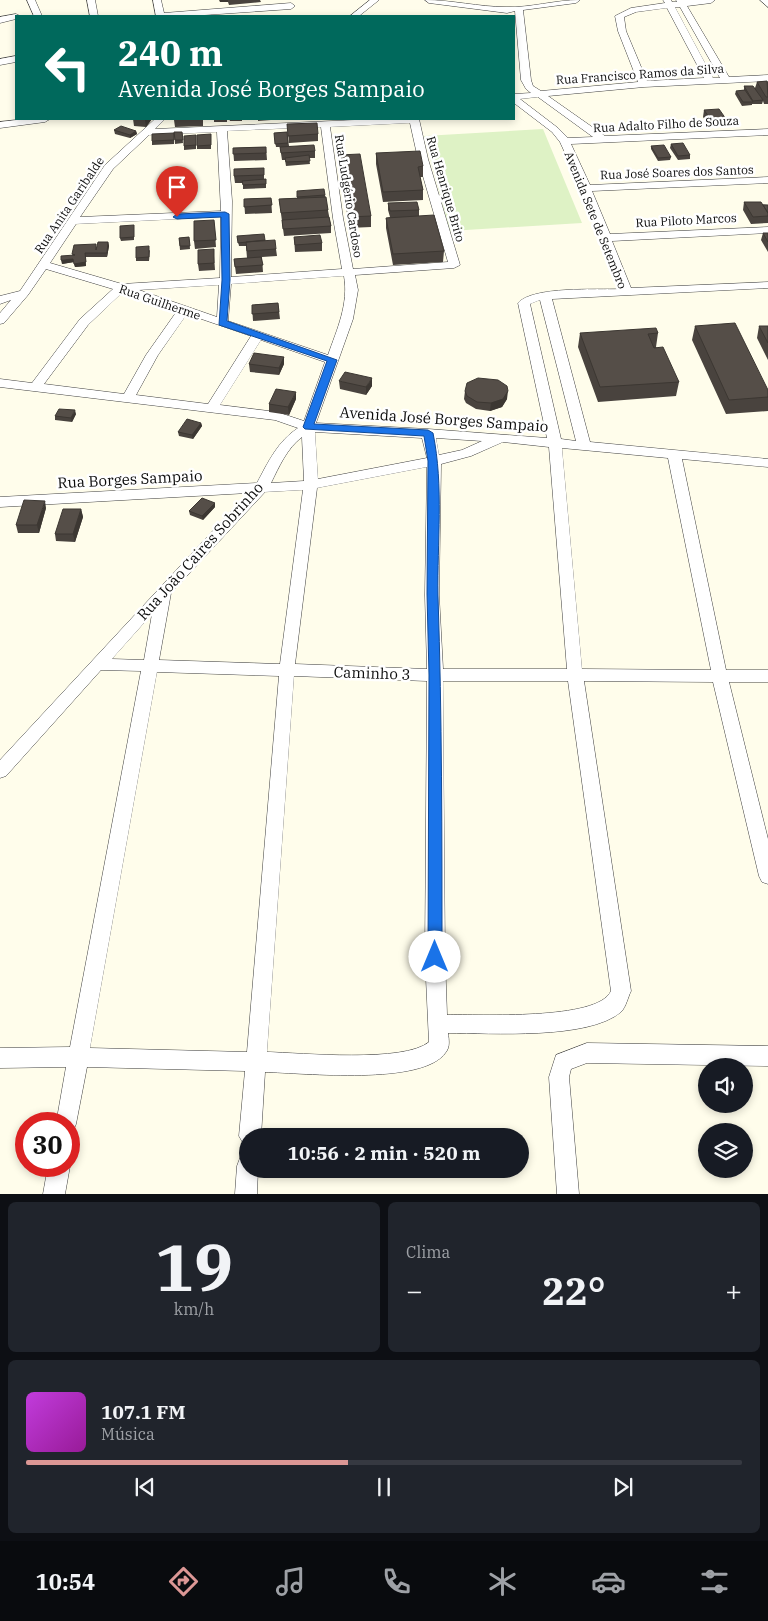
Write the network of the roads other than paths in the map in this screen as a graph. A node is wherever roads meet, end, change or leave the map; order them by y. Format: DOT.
graph roads {
  1 [pos="31,0"];
  2 [pos="91,0"];
  3 [pos="157,0"];
  4 [pos="375,0"];
  5 [pos="429,0"];
  6 [pos="576,0"];
  7 [pos="711,0"];
  8 [pos="764,0"];
  9 [pos="681,2"];
  10 [pos="290,3"];
  11 [pos="481,3"];
  12 [pos="669,3"];
  13 [pos="768,4"];
  14 [pos="519,8"];
  15 [pos="35,15"];
  16 [pos="94,15"];
  17 [pos="160,15"];
  18 [pos="170,15"];
  19 [pos="355,15"];
  20 [pos="15,17"];
  21 [pos="0,20"];
  22 [pos="15,59"];
  23 [pos="0,62"];
  24 [pos="515,62"];
  25 [pos="524,62"];
  26 [pos="768,78"];
  27 [pos="725,79"];
  28 [pos="709,80"];
  29 [pos="644,84"];
  30 [pos="540,94"];
  31 [pos="515,98"];
  32 [pos="515,99"];
  33 [pos="38,120"];
  34 [pos="159,120"];
  35 [pos="396,120"];
  36 [pos="414,120"];
  37 [pos="325,124"];
  38 [pos="0,125"];
  39 [pos="222,129"];
  40 [pos="148,132"];
  41 [pos="768,132"];
  42 [pos="604,140"];
  43 [pos="565,141"];
  44 [pos="768,180"];
  45 [pos="586,188"];
  46 [pos="225,214"];
  47 [pos="74,221"];
  48 [pos="768,230"];
  49 [pos="604,238"];
  50 [pos="44,265"];
  51 [pos="348,272"];
  52 [pos="226,280"];
  53 [pos="768,285"];
  54 [pos="121,288"];
  55 [pos="627,292"];
  56 [pos="24,293"];
  57 [pos="545,296"];
  58 [pos="0,300"];
  59 [pos="184,310"];
  60 [pos="0,320"];
  61 [pos="222,323"];
  62 [pos="258,335"];
  63 [pos="332,360"];
  64 [pos="0,383"];
  65 [pos="35,387"];
  66 [pos="126,398"];
  67 [pos="212,408"];
  68 [pos="308,427"];
  69 [pos="428,433"];
  70 [pos="503,438"];
  71 [pos="555,442"];
  72 [pos="584,445"];
  73 [pos="674,454"];
  74 [pos="434,461"];
  75 [pos="768,463"];
  76 [pos="311,485"];
  77 [pos="262,487"];
  78 [pos="0,502"];
  79 [pos="164,591"];
  80 [pos="97,664"];
  81 [pos="150,666"];
  82 [pos="287,669"];
  83 [pos="435,675"];
  84 [pos="575,676"];
  85 [pos="768,676"];
  86 [pos="720,677"];
  87 [pos="0,771"];
  88 [pos="768,876"];
  89 [pos="439,1024"];
  90 [pos="768,1056"];
  91 [pos="78,1057"];
  92 [pos="0,1058"];
  93 [pos="255,1062"];
  94 [pos="68,1112"];
  95 [pos="251,1128"];
  96 [pos="57,1177"];
  97 [pos="247,1178"];
  98 [pos="54,1194"];
  99 [pos="246,1194"];
  100 [pos="568,1194"];
  1 -- 15 [label="street"];
  2 -- 16 [label="street"];
  3 -- 17 [label="street"];
  4 -- 19 [label="street"];
  5 -- 11 [label="street"];
  6 -- 14 [label="street"];
  7 -- 9 [label="street"];
  8 -- 13 [label="street"];
  9 -- 12 [label="street"];
  9 -- 27 [label="street"];
  10 -- 18 [label="street"];
  11 -- 14 [label="street"];
  12 -- 28 [label="street"];
  12 -- 29 [label="street"];
  14 -- 25 [label="street"];
  20 -- 21 [label="street"];
  22 -- 23 [label="street"];
  24 -- 25 [label="street"];
  25 -- 30 [label="street"];
  26 -- 27 [label="street, Rua Francisco Ramos da Silva"];
  27 -- 28 [label="street, Rua Francisco Ramos da Silva"];
  28 -- 29 [label="street, Rua Francisco Ramos da Silva"];
  29 -- 30 [label="street, Rua Francisco Ramos da Silva"];
  30 -- 31 [label="street, Rua Francisco Ramos da Silva"];
  30 -- 42 [label="street"];
  32 -- 43 [label="street, Avenida Sete de Setembro"];
  33 -- 38 [label="street"];
  34 -- 40 [label="street, Rua Anita Garibalde"];
  35 -- 37 [label="street"];
  36 -- 51 [label="street, Rua Henrique Brito"];
  37 -- 39 [label="street"];
  37 -- 51 [label="street, Rua Ludgério Cardoso"];
  39 -- 40 [label="street"];
  39 -- 46 [label="street"];
  40 -- 47 [label="street, Rua Anita Garibalde"];
  41 -- 42 [label="street, Rua Adalto Filho de Souza"];
  42 -- 43 [label="street, Rua Adalto Filho de Souza"];
  43 -- 45 [label="street, Avenida Sete de Setembro"];
  44 -- 45 [label="street, Rua José Soares dos Santos"];
  45 -- 49 [label="street, Avenida Sete de Setembro"];
  46 -- 47 [label="street"];
  46 -- 52 [label="street"];
  47 -- 50 [label="street, Rua Anita Garibalde"];
  48 -- 49 [label="street, Rua Piloto Marcos"];
  49 -- 55 [label="street, Avenida Sete de Setembro"];
  50 -- 54 [label="street, Rua Guilherme"];
  50 -- 56 [label="street, Rua Anita Garibalde"];
  51 -- 52 [label="street"];
  51 -- 63 [label="street"];
  52 -- 54 [label="street"];
  52 -- 61 [label="street"];
  53 -- 55 [label="street"];
  54 -- 59 [label="street, Rua Guilherme"];
  54 -- 65 [label="street"];
  55 -- 57 [label="street, Avenida Sete de Setembro"];
  56 -- 58 [label="street"];
  56 -- 60 [label="street, Rua Anita Garibalde"];
  57 -- 71 [label="street, Avenida Sete de Setembro"];
  57 -- 72 [label="street"];
  59 -- 61 [label="street, Rua Guilherme"];
  59 -- 66 [label="street"];
  61 -- 62 [label="street, Rua Guilherme"];
  62 -- 63 [label="street, Rua Guilherme"];
  62 -- 67 [label="street"];
  63 -- 68 [label="street"];
  64 -- 65 [label="street, Avenida José Borges Sampaio"];
  65 -- 66 [label="street, Avenida José Borges Sampaio"];
  66 -- 67 [label="street, Avenida José Borges Sampaio"];
  67 -- 68 [label="street, Avenida José Borges Sampaio"];
  68 -- 69 [label="street, Avenida José Borges Sampaio"];
  68 -- 76 [label="street"];
  68 -- 77 [label="street, Rua João Caires Sobrinho"];
  69 -- 70 [label="street, Avenida José Borges Sampaio"];
  69 -- 74 [label="street"];
  70 -- 71 [label="street, Avenida José Borges Sampaio"];
  70 -- 74 [label="street, Rua Borges Sampaio"];
  71 -- 72 [label="street, Avenida José Borges Sampaio"];
  71 -- 84 [label="street"];
  72 -- 73 [label="street, Avenida José Borges Sampaio"];
  73 -- 75 [label="street, Avenida José Borges Sampaio"];
  73 -- 86 [label="street"];
  74 -- 76 [label="street, Rua Borges Sampaio"];
  74 -- 83 [label="street"];
  76 -- 77 [label="street, Rua Borges Sampaio"];
  76 -- 82 [label="street"];
  77 -- 78 [label="street, Rua Borges Sampaio"];
  77 -- 79 [label="street, Rua João Caires Sobrinho"];
  79 -- 80 [label="street, Rua João Caires Sobrinho"];
  79 -- 81 [label="street"];
  80 -- 81 [label="street, Caminho 3"];
  80 -- 87 [label="street, Rua João Caires Sobrinho"];
  81 -- 82 [label="street, Caminho 3"];
  81 -- 91 [label="street"];
  82 -- 83 [label="street, Caminho 3"];
  82 -- 93 [label="street"];
  83 -- 84 [label="street, Caminho 3"];
  83 -- 89 [label="street"];
  84 -- 86 [label="street, Caminho 3"];
  84 -- 89 [label="street"];
  85 -- 86 [label="street, Caminho 3"];
  86 -- 88 [label="street"];
  89 -- 93 [label="street"];
  90 -- 100 [label="street"];
  91 -- 92 [label="street"];
  91 -- 93 [label="street"];
  91 -- 94 [label="street"];
  93 -- 95 [label="street"];
  96 -- 98 [label="street"];
  97 -- 99 [label="street"];
}
